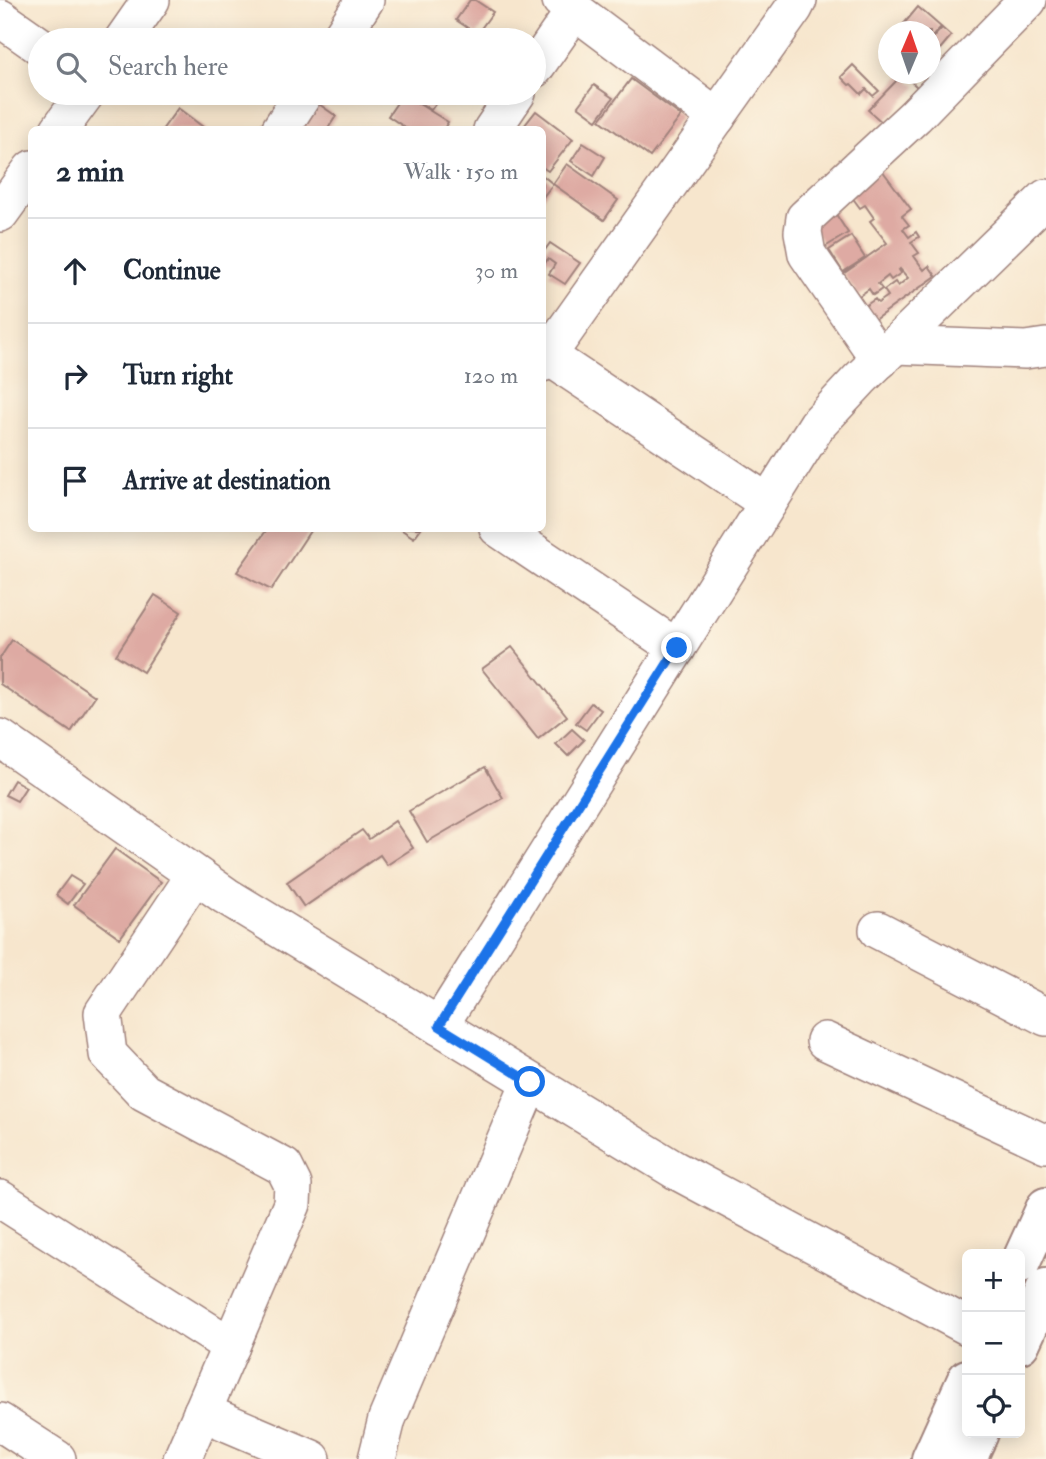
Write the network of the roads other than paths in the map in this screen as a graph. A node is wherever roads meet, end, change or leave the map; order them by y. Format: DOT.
graph roads {
  1 [pos="151,0"];
  2 [pos="365,0"];
  3 [pos="798,0"];
  4 [pos="1028,0"];
  5 [pos="568,5"];
  6 [pos="0,18"];
  7 [pos="131,28"];
  8 [pos="347,28"];
  9 [pos="28,38"];
  10 [pos="546,46"];
  11 [pos="78,105"];
  12 [pos="296,105"];
  13 [pos="509,105"];
  14 [pos="717,117"];
  15 [pos="63,126"];
  16 [pos="283,126"];
  17 [pos="495,126"];
  18 [pos="28,178"];
  19 [pos="1046,198"];
  20 [pos="13,210"];
  21 [pos="1046,347"];
  22 [pos="888,353"];
  23 [pos="546,359"];
  24 [pos="546,361"];
  25 [pos="768,503"];
  26 [pos="504,532"];
  27 [pos="677,648"];
  28 [pos="0,738"];
  29 [pos="195,875"];
  30 [pos="878,930"];
  31 [pos="1046,1017"];
  32 [pos="439,1026"];
  33 [pos="825,1041"];
  34 [pos="530,1082"];
  35 [pos="1046,1144"];
  36 [pos="0,1199"];
  37 [pos="1046,1207"];
  38 [pos="1025,1253"];
  39 [pos="1046,1288"];
  40 [pos="962,1323"];
  41 [pos="1025,1333"];
  42 [pos="231,1346"];
  43 [pos="962,1390"];
  44 [pos="202,1412"];
  45 [pos="0,1422"];
  46 [pos="977,1438"];
  47 [pos="57,1459"];
  48 [pos="182,1459"];
  49 [pos="312,1459"];
  50 [pos="377,1459"];
  51 [pos="930,1459"];
  52 [pos="967,1459"];
  1 -- 7 [label="street"];
  2 -- 8 [label="street"];
  3 -- 14 [label="street"];
  4 -- 22 [label="street"];
  5 -- 10 [label="street"];
  5 -- 14 [label="street"];
  6 -- 9 [label="street"];
  11 -- 15 [label="street"];
  12 -- 16 [label="street"];
  13 -- 17 [label="street"];
  14 -- 23 [label="street"];
  18 -- 20 [label="street"];
  19 -- 22 [label="street"];
  21 -- 22 [label="street"];
  22 -- 25 [label="street"];
  24 -- 25 [label="street"];
  25 -- 27 [label="street"];
  26 -- 27 [label="street"];
  27 -- 32 [label="street"];
  28 -- 29 [label="street"];
  29 -- 32 [label="street"];
  29 -- 42 [label="street"];
  30 -- 31 [label="street"];
  32 -- 34 [label="street"];
  33 -- 35 [label="street"];
  34 -- 40 [label="street"];
  34 -- 50 [label="street"];
  36 -- 42 [label="street"];
  37 -- 38 [label="main road"];
  39 -- 41 [label="main road"];
  42 -- 44 [label="street"];
  43 -- 51 [label="main road"];
  44 -- 48 [label="street"];
  44 -- 49 [label="street"];
  45 -- 47 [label="street"];
  46 -- 52 [label="main road"];
}
